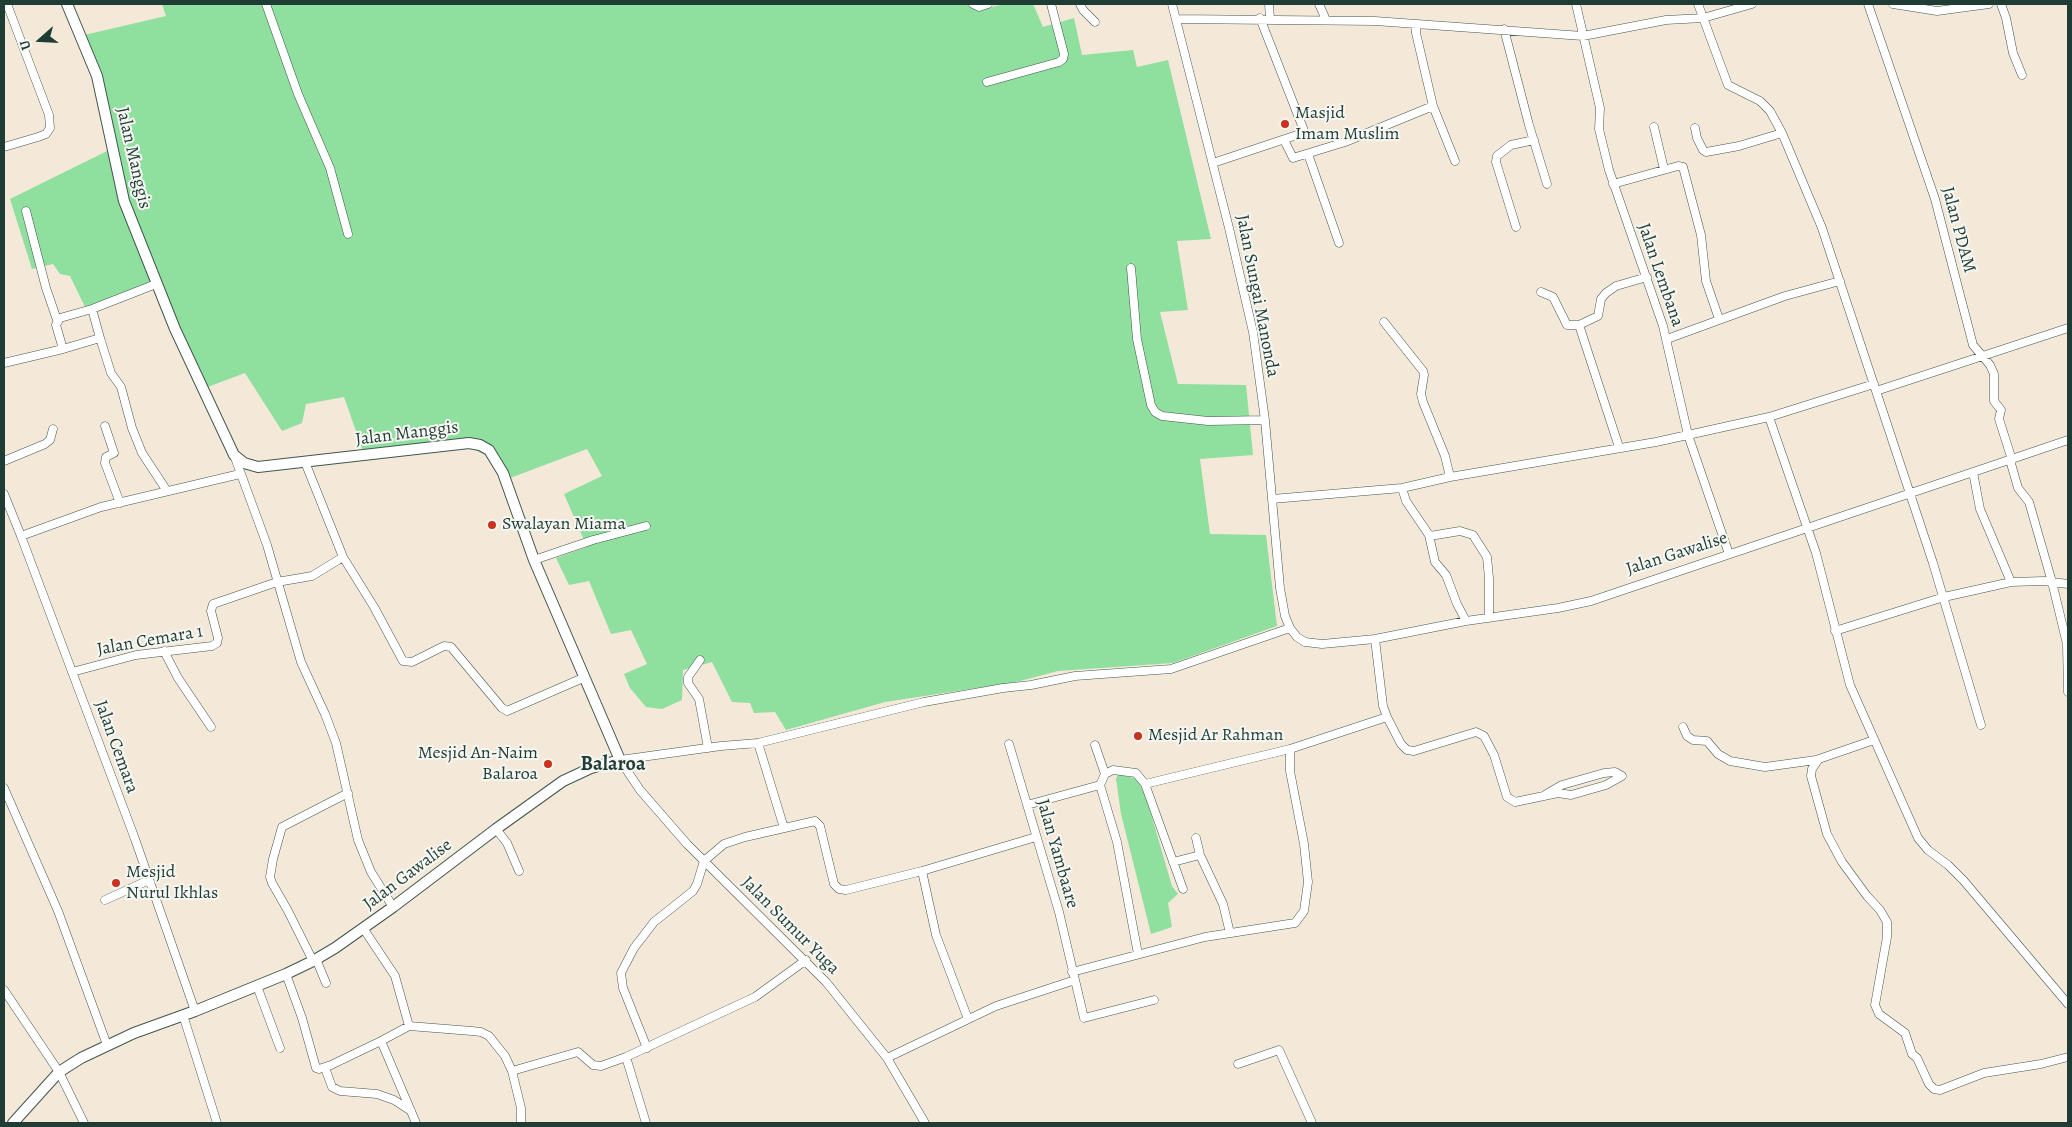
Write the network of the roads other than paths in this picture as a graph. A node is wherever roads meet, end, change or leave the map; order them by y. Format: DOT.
graph roads {
  1 [pos="7,4"];
  2 [pos="67,4"];
  3 [pos="266,4"];
  4 [pos="973,4"];
  5 [pos="988,4"];
  6 [pos="1051,4"];
  7 [pos="1080,4"];
  8 [pos="1172,4"];
  9 [pos="1269,4"];
  10 [pos="1319,4"];
  11 [pos="1576,4"];
  12 [pos="1752,4"];
  13 [pos="1868,4"];
  14 [pos="1893,4"];
  15 [pos="1989,4"];
  16 [pos="2001,4"];
  17 [pos="1701,12"];
  18 [pos="1260,18"];
  19 [pos="1176,19"];
  20 [pos="1270,19"];
  21 [pos="1326,20"];
  22 [pos="1096,22"];
  23 [pos="1416,24"];
  24 [pos="1504,29"];
  25 [pos="1582,36"];
  26 [pos="2022,74"];
  27 [pos="987,82"];
  28 [pos="1433,106"];
  29 [pos="1654,127"];
  30 [pos="1695,128"];
  31 [pos="1782,133"];
  32 [pos="1284,140"];
  33 [pos="1534,140"];
  34 [pos="4,147"];
  35 [pos="1308,154"];
  36 [pos="1455,161"];
  37 [pos="1213,163"];
  38 [pos="1664,169"];
  39 [pos="1547,184"];
  40 [pos="1613,184"];
  41 [pos="26,211"];
  42 [pos="1516,227"];
  43 [pos="348,234"];
  44 [pos="1339,243"];
  45 [pos="1131,268"];
  46 [pos="1647,277"];
  47 [pos="1840,281"];
  48 [pos="156,284"];
  49 [pos="1540,292"];
  50 [pos="92,308"];
  51 [pos="1719,319"];
  52 [pos="58,320"];
  53 [pos="1384,322"];
  54 [pos="1580,325"];
  55 [pos="2068,328"];
  56 [pos="100,338"];
  57 [pos="1667,339"];
  58 [pos="63,349"];
  59 [pos="1981,356"];
  60 [pos="4,363"];
  61 [pos="1875,387"];
  62 [pos="1769,417"];
  63 [pos="1265,420"];
  64 [pos="105,426"];
  65 [pos="53,429"];
  66 [pos="1688,435"];
  67 [pos="2068,440"];
  68 [pos="1619,447"];
  69 [pos="234,455"];
  70 [pos="2011,460"];
  71 [pos="4,461"];
  72 [pos="304,462"];
  73 [pos="1974,472"];
  74 [pos="240,474"];
  75 [pos="1450,477"];
  76 [pos="1402,488"];
  77 [pos="167,492"];
  78 [pos="1910,493"];
  79 [pos="5,498"];
  80 [pos="1272,499"];
  81 [pos="120,503"];
  82 [pos="646,526"];
  83 [pos="1808,528"];
  84 [pos="21,536"];
  85 [pos="1430,536"];
  86 [pos="1728,554"];
  87 [pos="342,557"];
  88 [pos="534,560"];
  89 [pos="277,582"];
  90 [pos="2011,582"];
  91 [pos="2052,582"];
  92 [pos="2068,584"];
  93 [pos="1944,597"];
  94 [pos="1489,618"];
  95 [pos="1466,621"];
  96 [pos="1290,628"];
  97 [pos="1835,632"];
  98 [pos="1375,639"];
  99 [pos="164,651"];
  100 [pos="700,660"];
  101 [pos="2068,663"];
  102 [pos="72,672"];
  103 [pos="583,678"];
  104 [pos="2068,692"];
  105 [pos="1387,717"];
  106 [pos="1981,725"];
  107 [pos="211,727"];
  108 [pos="1683,727"];
  109 [pos="1874,740"];
  110 [pos="758,743"];
  111 [pos="1009,744"];
  112 [pos="1095,745"];
  113 [pos="708,748"];
  114 [pos="1290,749"];
  115 [pos="620,760"];
  116 [pos="1818,760"];
  117 [pos="1105,774"];
  118 [pos="1145,784"];
  119 [pos="1100,785"];
  120 [pos="4,788"];
  121 [pos="348,793"];
  122 [pos="1545,795"];
  123 [pos="1026,805"];
  124 [pos="784,828"];
  125 [pos="496,829"];
  126 [pos="1036,836"];
  127 [pos="1196,838"];
  128 [pos="1200,854"];
  129 [pos="704,860"];
  130 [pos="1173,862"];
  131 [pos="922,870"];
  132 [pos="518,871"];
  133 [pos="149,880"];
  134 [pos="1183,889"];
  135 [pos="105,900"];
  136 [pos="393,908"];
  137 [pos="363,928"];
  138 [pos="1230,933"];
  139 [pos="1138,954"];
  140 [pos="314,960"];
  141 [pos="806,960"];
  142 [pos="286,974"];
  143 [pos="1074,976"];
  144 [pos="326,983"];
  145 [pos="257,986"];
  146 [pos="4,990"];
  147 [pos="1154,1000"];
  148 [pos="2068,1004"];
  149 [pos="196,1011"];
  150 [pos="183,1015"];
  151 [pos="968,1019"];
  152 [pos="409,1026"];
  153 [pos="381,1041"];
  154 [pos="107,1045"];
  155 [pos="280,1048"];
  156 [pos="647,1048"];
  157 [pos="626,1057"];
  158 [pos="2068,1057"];
  159 [pos="887,1058"];
  160 [pos="1238,1064"];
  161 [pos="325,1068"];
  162 [pos="512,1071"];
  163 [pos="59,1072"];
  164 [pos="411,1111"];
  165 [pos="13,1123"];
  166 [pos="84,1123"];
  167 [pos="217,1123"];
  168 [pos="416,1123"];
  169 [pos="521,1123"];
  170 [pos="646,1123"];
  171 [pos="925,1123"];
  172 [pos="1312,1123"];
  1 -- 34 [label="street"];
  2 -- 48 [label="street, Jalan Manggis"];
  3 -- 43 [label="street"];
  4 -- 5 [label="street"];
  6 -- 27 [label="street"];
  7 -- 22 [label="street"];
  8 -- 19 [label="street, Jalan Sungai Manonda"];
  9 -- 20 [label="street"];
  10 -- 21 [label="street"];
  11 -- 25 [label="street, Jalan Lembana"];
  12 -- 17 [label="street"];
  13 -- 59 [label="street, Jalan PDAM"];
  14 -- 15 [label="street"];
  16 -- 26 [label="street"];
  17 -- 25 [label="street"];
  17 -- 31 [label="street"];
  18 -- 19 [label="street"];
  18 -- 20 [label="street"];
  18 -- 32 [label="street"];
  19 -- 37 [label="street, Jalan Sungai Manonda"];
  20 -- 21 [label="street"];
  21 -- 23 [label="street"];
  23 -- 24 [label="street"];
  23 -- 28 [label="street"];
  24 -- 25 [label="street"];
  24 -- 33 [label="street"];
  25 -- 40 [label="street, Jalan Lembana"];
  28 -- 35 [label="street"];
  28 -- 36 [label="street"];
  29 -- 38 [label="street"];
  30 -- 31 [label="street"];
  31 -- 47 [label="street"];
  32 -- 35 [label="street"];
  32 -- 37 [label="street"];
  33 -- 39 [label="street"];
  33 -- 42 [label="street"];
  35 -- 44 [label="street"];
  37 -- 63 [label="street, Jalan Sungai Manonda"];
  38 -- 40 [label="street"];
  38 -- 51 [label="street"];
  40 -- 46 [label="street, Jalan Lembana"];
  41 -- 52 [label="street"];
  45 -- 63 [label="street"];
  46 -- 54 [label="street"];
  46 -- 57 [label="street, Jalan Lembana"];
  47 -- 51 [label="street"];
  47 -- 61 [label="street"];
  48 -- 50 [label="street"];
  48 -- 69 [label="street, Jalan Manggis"];
  49 -- 54 [label="street"];
  50 -- 52 [label="street"];
  50 -- 56 [label="street"];
  51 -- 57 [label="street"];
  52 -- 58 [label="street"];
  53 -- 75 [label="street"];
  54 -- 68 [label="street"];
  55 -- 59 [label="street"];
  56 -- 58 [label="street"];
  56 -- 77 [label="street"];
  57 -- 66 [label="street, Jalan Lembana"];
  58 -- 60 [label="street"];
  59 -- 61 [label="street"];
  59 -- 70 [label="street, Jalan PDAM"];
  61 -- 62 [label="street"];
  61 -- 78 [label="street"];
  62 -- 66 [label="street"];
  62 -- 83 [label="street"];
  63 -- 80 [label="street, Jalan Sungai Manonda"];
  64 -- 81 [label="street"];
  65 -- 71 [label="street"];
  66 -- 68 [label="street"];
  66 -- 86 [label="street, Jalan Lembana"];
  67 -- 70 [label="street, Jalan Gawalise"];
  68 -- 75 [label="street"];
  69 -- 72 [label="street, Jalan Manggis"];
  69 -- 74 [label="street, Jalan Manggis"];
  70 -- 73 [label="street, Jalan Gawalise"];
  70 -- 91 [label="street, Jalan PDAM"];
  72 -- 87 [label="street"];
  72 -- 88 [label="street, Jalan Manggis"];
  73 -- 78 [label="street, Jalan Gawalise"];
  73 -- 90 [label="street"];
  74 -- 77 [label="street"];
  74 -- 89 [label="street, Jalan Manggis"];
  75 -- 76 [label="street"];
  76 -- 80 [label="street"];
  76 -- 85 [label="street"];
  77 -- 81 [label="street"];
  78 -- 83 [label="street, Jalan Gawalise"];
  78 -- 93 [label="street"];
  79 -- 84 [label="street, Jalan Cemara"];
  80 -- 96 [label="street, Jalan Sungai Manonda"];
  81 -- 84 [label="street"];
  82 -- 88 [label="street"];
  83 -- 86 [label="street, Jalan Gawalise"];
  83 -- 97 [label="street"];
  84 -- 102 [label="street, Jalan Cemara"];
  85 -- 94 [label="street"];
  85 -- 95 [label="street"];
  86 -- 94 [label="street, Jalan Gawalise"];
  87 -- 89 [label="street"];
  87 -- 103 [label="street"];
  88 -- 103 [label="street, Jalan Manggis"];
  89 -- 99 [label="street, Jalan Cemara 1"];
  89 -- 121 [label="street, Jalan Manggis"];
  90 -- 91 [label="street"];
  90 -- 93 [label="street"];
  91 -- 92 [label="street"];
  91 -- 101 [label="street, Jalan PDAM"];
  93 -- 97 [label="street"];
  93 -- 106 [label="street"];
  94 -- 95 [label="street, Jalan Gawalise"];
  95 -- 98 [label="street, Jalan Gawalise"];
  96 -- 98 [label="street, Jalan Gawalise"];
  96 -- 110 [label="street, Jalan Gawalise"];
  97 -- 109 [label="street"];
  98 -- 105 [label="street"];
  99 -- 102 [label="street, Jalan Cemara 1"];
  99 -- 107 [label="street"];
  100 -- 113 [label="street"];
  101 -- 104 [label="street, Jalan PDAM"];
  102 -- 133 [label="street, Jalan Cemara"];
  103 -- 115 [label="street, Jalan Manggis"];
  105 -- 114 [label="street"];
  105 -- 122 [label="street"];
  108 -- 116 [label="street"];
  109 -- 116 [label="street"];
  109 -- 148 [label="street"];
  110 -- 113 [label="street, Jalan Gawalise"];
  110 -- 124 [label="street"];
  111 -- 123 [label="street, Jalan Yambaare"];
  112 -- 117 [label="street"];
  113 -- 115 [label="street, Jalan Gawalise"];
  114 -- 118 [label="street"];
  114 -- 138 [label="street"];
  115 -- 125 [label="street, Jalan Gawalise"];
  115 -- 129 [label="street, Jalan Sumur Yuga"];
  116 -- 158 [label="street"];
  117 -- 118 [label="street"];
  117 -- 119 [label="street"];
  118 -- 130 [label="street"];
  119 -- 123 [label="street"];
  119 -- 139 [label="street"];
  120 -- 154 [label="street"];
  121 -- 136 [label="street, Jalan Manggis"];
  121 -- 140 [label="street"];
  122 -- 122 [label="street"];
  123 -- 126 [label="street, Jalan Yambaare"];
  124 -- 129 [label="street"];
  124 -- 131 [label="street"];
  125 -- 132 [label="street"];
  125 -- 136 [label="street, Jalan Gawalise"];
  126 -- 131 [label="street"];
  126 -- 143 [label="street, Jalan Yambaare"];
  127 -- 128 [label="street"];
  128 -- 130 [label="street"];
  128 -- 138 [label="street"];
  129 -- 141 [label="street, Jalan Sumur Yuga"];
  129 -- 156 [label="street"];
  130 -- 134 [label="street"];
  131 -- 151 [label="street"];
  133 -- 135 [label="street"];
  133 -- 149 [label="street, Jalan Cemara"];
  136 -- 137 [label="street, Jalan Gawalise"];
  137 -- 140 [label="street, Jalan Gawalise"];
  137 -- 152 [label="street"];
  138 -- 139 [label="street"];
  139 -- 143 [label="street"];
  140 -- 142 [label="street, Jalan Gawalise"];
  140 -- 144 [label="street"];
  141 -- 156 [label="street"];
  141 -- 159 [label="street, Jalan Sumur Yuga"];
  142 -- 145 [label="street, Jalan Gawalise"];
  142 -- 161 [label="street"];
  143 -- 147 [label="street, Jalan Yambaare"];
  143 -- 151 [label="street"];
  145 -- 149 [label="street, Jalan Gawalise"];
  145 -- 155 [label="street"];
  146 -- 163 [label="street"];
  149 -- 150 [label="street, Jalan Gawalise"];
  150 -- 154 [label="street, Jalan Gawalise"];
  150 -- 167 [label="street"];
  151 -- 159 [label="street"];
  152 -- 153 [label="street"];
  152 -- 162 [label="street"];
  153 -- 161 [label="street"];
  153 -- 164 [label="street"];
  154 -- 163 [label="street, Jalan Gawalise"];
  156 -- 157 [label="street"];
  157 -- 162 [label="street"];
  157 -- 170 [label="street"];
  159 -- 171 [label="street, Jalan Sumur Yuga"];
  160 -- 172 [label="street"];
  161 -- 164 [label="street"];
  162 -- 169 [label="street"];
  163 -- 165 [label="street, Jalan Gawalise"];
  163 -- 166 [label="street"];
  164 -- 168 [label="street"];
}
